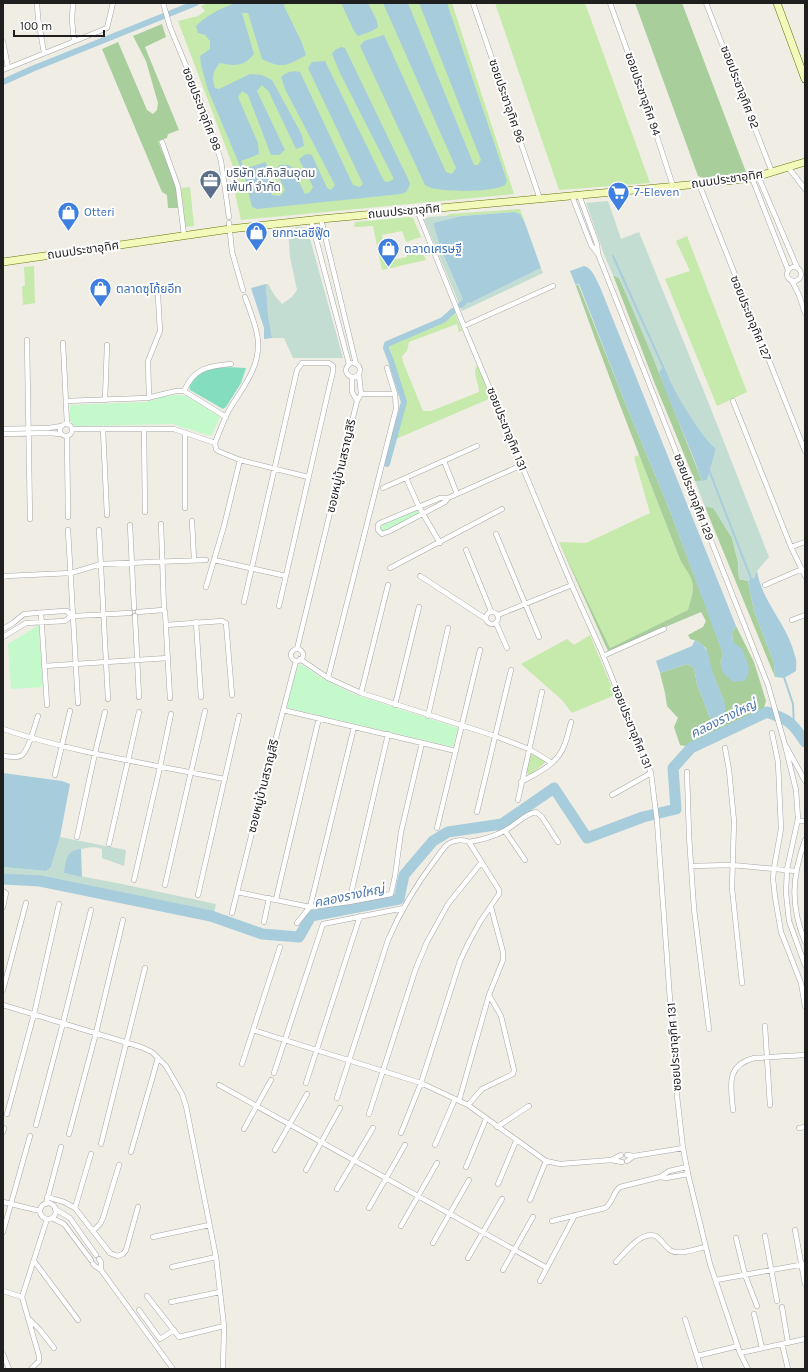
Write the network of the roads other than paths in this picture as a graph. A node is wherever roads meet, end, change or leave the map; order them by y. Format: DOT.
graph roads {
  1 [pos="37,3"];
  2 [pos="73,3"];
  3 [pos="113,3"];
  4 [pos="473,3"];
  5 [pos="610,3"];
  6 [pos="706,3"];
  7 [pos="777,3"];
  8 [pos="163,4"];
  9 [pos="74,41"];
  10 [pos="3,42"];
  11 [pos="44,53"];
  12 [pos="8,67"];
  13 [pos="3,70"];
  14 [pos="805,79"];
  15 [pos="162,142"];
  16 [pos="805,162"];
  17 [pos="788,167"];
  18 [pos="772,172"];
  19 [pos="755,177"];
  20 [pos="699,184"];
  21 [pos="674,186"];
  22 [pos="805,189"];
  23 [pos="575,195"];
  24 [pos="540,199"];
  25 [pos="417,210"];
  26 [pos="229,217"];
  27 [pos="320,219"];
  28 [pos="311,220"];
  29 [pos="229,226"];
  30 [pos="184,235"];
  31 [pos="3,262"];
  32 [pos="797,267"];
  33 [pos="788,270"];
  34 [pos="803,278"];
  35 [pos="792,281"];
  36 [pos="553,286"];
  37 [pos="243,290"];
  38 [pos="158,296"];
  39 [pos="245,297"];
  40 [pos="805,313"];
  41 [pos="464,326"];
  42 [pos="27,340"];
  43 [pos="63,343"];
  44 [pos="107,344"];
  45 [pos="231,364"];
  46 [pos="349,364"];
  47 [pos="356,364"];
  48 [pos="387,368"];
  49 [pos="359,375"];
  50 [pos="352,377"];
  51 [pos="184,391"];
  52 [pos="361,394"];
  53 [pos="395,394"];
  54 [pos="149,398"];
  55 [pos="106,400"];
  56 [pos="66,401"];
  57 [pos="356,401"];
  58 [pos="733,402"];
  59 [pos="226,417"];
  60 [pos="64,425"];
  61 [pos="3,429"];
  62 [pos="73,429"];
  63 [pos="144,429"];
  64 [pos="103,430"];
  65 [pos="28,431"];
  66 [pos="185,432"];
  67 [pos="3,434"];
  68 [pos="61,434"];
  69 [pos="67,437"];
  70 [pos="215,444"];
  71 [pos="477,446"];
  72 [pos="805,451"];
  73 [pos="240,460"];
  74 [pos="444,461"];
  75 [pos="522,465"];
  76 [pos="274,469"];
  77 [pos="308,477"];
  78 [pos="406,478"];
  79 [pos="383,488"];
  80 [pos="457,494"];
  81 [pos="448,498"];
  82 [pos="419,507"];
  83 [pos="185,508"];
  84 [pos="502,509"];
  85 [pos="145,512"];
  86 [pos="424,513"];
  87 [pos="107,516"];
  88 [pos="68,517"];
  89 [pos="30,519"];
  90 [pos="192,521"];
  91 [pos="161,524"];
  92 [pos="130,525"];
  93 [pos="68,530"];
  94 [pos="99,530"];
  95 [pos="496,534"];
  96 [pos="805,542"];
  97 [pos="440,543"];
  98 [pos="791,547"];
  99 [pos="466,550"];
  100 [pos="194,560"];
  101 [pos="206,560"];
  102 [pos="214,560"];
  103 [pos="163,562"];
  104 [pos="132,563"];
  105 [pos="101,564"];
  106 [pos="252,568"];
  107 [pos="390,568"];
  108 [pos="802,569"];
  109 [pos="71,573"];
  110 [pos="286,576"];
  111 [pos="420,576"];
  112 [pos="805,576"];
  113 [pos="3,577"];
  114 [pos="388,585"];
  115 [pos="572,585"];
  116 [pos="765,585"];
  117 [pos="206,586"];
  118 [pos="244,602"];
  119 [pos="525,604"];
  120 [pos="279,606"];
  121 [pos="419,607"];
  122 [pos="134,608"];
  123 [pos="164,610"];
  124 [pos="491,611"];
  125 [pos="130,612"];
  126 [pos="138,612"];
  127 [pos="41,613"];
  128 [pos="104,614"];
  129 [pos="498,615"];
  130 [pos="805,615"];
  131 [pos="72,616"];
  132 [pos="134,616"];
  133 [pos="486,619"];
  134 [pos="792,620"];
  135 [pos="42,622"];
  136 [pos="196,622"];
  137 [pos="496,623"];
  138 [pos="166,625"];
  139 [pos="448,628"];
  140 [pos="3,629"];
  141 [pos="664,629"];
  142 [pos="3,637"];
  143 [pos="539,637"];
  144 [pos="507,648"];
  145 [pos="297,649"];
  146 [pos="480,650"];
  147 [pos="603,656"];
  148 [pos="168,658"];
  149 [pos="137,660"];
  150 [pos="298,660"];
  151 [pos="106,662"];
  152 [pos="76,664"];
  153 [pos="44,666"];
  154 [pos="511,670"];
  155 [pos="328,678"];
  156 [pos="542,692"];
  157 [pos="361,693"];
  158 [pos="232,695"];
  159 [pos="201,697"];
  160 [pos="139,698"];
  161 [pos="170,698"];
  162 [pos="108,699"];
  163 [pos="78,703"];
  164 [pos="47,705"];
  165 [pos="395,705"];
  166 [pos="283,710"];
  167 [pos="70,711"];
  168 [pos="205,711"];
  169 [pos="106,712"];
  170 [pos="139,712"];
  171 [pos="171,714"];
  172 [pos="38,716"];
  173 [pos="239,716"];
  174 [pos="428,716"];
  175 [pos="319,718"];
  176 [pos="571,722"];
  177 [pos="462,726"];
  178 [pos="354,727"];
  179 [pos="3,729"];
  180 [pos="772,733"];
  181 [pos="388,734"];
  182 [pos="495,736"];
  183 [pos="31,737"];
  184 [pos="422,743"];
  185 [pos="785,743"];
  186 [pos="62,746"];
  187 [pos="725,748"];
  188 [pos="529,749"];
  189 [pos="456,751"];
  190 [pos="95,754"];
  191 [pos="3,756"];
  192 [pos="128,761"];
  193 [pos="552,763"];
  194 [pos="160,767"];
  195 [pos="191,772"];
  196 [pos="686,772"];
  197 [pos="651,773"];
  198 [pos="55,775"];
  199 [pos="225,779"];
  200 [pos="805,781"];
  201 [pos="521,782"];
  202 [pos="612,795"];
  203 [pos="518,800"];
  204 [pos="477,812"];
  205 [pos="798,821"];
  206 [pos="805,821"];
  207 [pos="437,828"];
  208 [pos="505,831"];
  209 [pos="77,837"];
  210 [pos="805,840"];
  211 [pos="469,842"];
  212 [pos="558,842"];
  213 [pos="109,844"];
  214 [pos="525,860"];
  215 [pos="481,863"];
  216 [pos="732,865"];
  217 [pos="691,866"];
  218 [pos="774,868"];
  219 [pos="787,869"];
  220 [pos="796,871"];
  221 [pos="134,880"];
  222 [pos="165,886"];
  223 [pos="3,891"];
  224 [pos="237,892"];
  225 [pos="198,895"];
  226 [pos="269,898"];
  227 [pos="276,900"];
  228 [pos="349,902"];
  229 [pos="26,903"];
  230 [pos="59,904"];
  231 [pos="3,907"];
  232 [pos="310,907"];
  233 [pos="491,907"];
  234 [pos="404,908"];
  235 [pos="91,910"];
  236 [pos="232,913"];
  237 [pos="360,916"];
  238 [pos="123,920"];
  239 [pos="264,922"];
  240 [pos="297,923"];
  241 [pos="805,942"];
  242 [pos="280,947"];
  243 [pos="805,965"];
  244 [pos="145,968"];
  245 [pos="742,983"];
  246 [pos="3,990"];
  247 [pos="489,995"];
  248 [pos="3,1005"];
  249 [pos="805,1006"];
  250 [pos="34,1014"];
  251 [pos="63,1023"];
  252 [pos="765,1026"];
  253 [pos="709,1029"];
  254 [pos="253,1030"];
  255 [pos="96,1033"];
  256 [pos="285,1040"];
  257 [pos="127,1042"];
  258 [pos="317,1051"];
  259 [pos="805,1055"];
  260 [pos="158,1058"];
  261 [pos="766,1058"];
  262 [pos="349,1061"];
  263 [pos="242,1064"];
  264 [pos="384,1071"];
  265 [pos="274,1073"];
  266 [pos="270,1080"];
  267 [pos="306,1083"];
  268 [pos="421,1083"];
  269 [pos="219,1085"];
  270 [pos="307,1094"];
  271 [pos="337,1098"];
  272 [pos="457,1100"];
  273 [pos="468,1105"];
  274 [pos="770,1105"];
  275 [pos="258,1106"];
  276 [pos="529,1106"];
  277 [pos="340,1108"];
  278 [pos="733,1110"];
  279 [pos="7,1114"];
  280 [pos="370,1114"];
  281 [pos="486,1119"];
  282 [pos="289,1124"];
  283 [pos="36,1125"];
  284 [pos="497,1127"];
  285 [pos="805,1127"];
  286 [pos="373,1128"];
  287 [pos="799,1128"];
  288 [pos="244,1129"];
  289 [pos="69,1134"];
  290 [pos="401,1134"];
  291 [pos="30,1136"];
  292 [pos="516,1141"];
  293 [pos="322,1142"];
  294 [pos="101,1144"];
  295 [pos="405,1145"];
  296 [pos="435,1145"];
  297 [pos="61,1147"];
  298 [pos="684,1148"];
  299 [pos="275,1150"];
  300 [pos="131,1152"];
  301 [pos="91,1154"];
  302 [pos="634,1156"];
  303 [pos="354,1160"];
  304 [pos="611,1160"];
  305 [pos="546,1161"];
  306 [pos="437,1164"];
  307 [pos="119,1165"];
  308 [pos="466,1167"];
  309 [pos="687,1167"];
  310 [pos="306,1170"];
  311 [pos="688,1174"];
  312 [pos="660,1177"];
  313 [pos="386,1178"];
  314 [pos="469,1180"];
  315 [pos="498,1184"];
  316 [pos="337,1189"];
  317 [pos="418,1196"];
  318 [pos="47,1197"];
  319 [pos="502,1199"];
  320 [pos="530,1200"];
  321 [pos="3,1202"];
  322 [pos="11,1204"];
  323 [pos="46,1204"];
  324 [pos="138,1207"];
  325 [pos="75,1208"];
  326 [pos="369,1208"];
  327 [pos="56,1210"];
  328 [pos="40,1211"];
  329 [pos="450,1214"];
  330 [pos="575,1215"];
  331 [pos="533,1217"];
  332 [pos="50,1218"];
  333 [pos="552,1221"];
  334 [pos="209,1224"];
  335 [pos="401,1226"];
  336 [pos="78,1230"];
  337 [pos="795,1230"];
  338 [pos="93,1231"];
  339 [pos="3,1232"];
  340 [pos="483,1232"];
  341 [pos="73,1234"];
  342 [pos="765,1236"];
  343 [pos="154,1237"];
  344 [pos="736,1238"];
  345 [pos="433,1244"];
  346 [pos="705,1247"];
  347 [pos="514,1250"];
  348 [pos="216,1257"];
  349 [pos="468,1258"];
  350 [pos="34,1262"];
  351 [pos="616,1262"];
  352 [pos="803,1264"];
  353 [pos="172,1267"];
  354 [pos="547,1268"];
  355 [pos="771,1269"];
  356 [pos="101,1270"];
  357 [pos="503,1270"];
  358 [pos="745,1275"];
  359 [pos="716,1280"];
  360 [pos="540,1281"];
  361 [pos="805,1284"];
  362 [pos="3,1291"];
  363 [pos="220,1292"];
  364 [pos="147,1296"];
  365 [pos="22,1297"];
  366 [pos="777,1301"];
  367 [pos="171,1302"];
  368 [pos="757,1306"];
  369 [pos="782,1307"];
  370 [pos="139,1310"];
  371 [pos="754,1314"];
  372 [pos="28,1319"];
  373 [pos="685,1319"];
  374 [pos="78,1320"];
  375 [pos="224,1326"];
  376 [pos="174,1330"];
  377 [pos="805,1339"];
  378 [pos="788,1343"];
  379 [pos="782,1344"];
  380 [pos="738,1346"];
  381 [pos="54,1348"];
  382 [pos="762,1348"];
  383 [pos="740,1353"];
  384 [pos="3,1354"];
  385 [pos="697,1356"];
  386 [pos="8,1369"];
  387 [pos="31,1369"];
  388 [pos="173,1369"];
  389 [pos="223,1369"];
  390 [pos="701,1369"];
  391 [pos="748,1369"];
  392 [pos="788,1369"];
  1 -- 11 [label="street"];
  2 -- 9 [label="street"];
  3 -- 9 [label="street"];
  4 -- 24 [label="street, ซอยประชาอุทิศ 96"];
  5 -- 21 [label="street, ซอยประชาอุทิศ 94"];
  6 -- 18 [label="street, ซอยประชาอุทิศ 92"];
  7 -- 14 [label="main road"];
  8 -- 26 [label="street, ซอยประชาอุทิศ 98"];
  9 -- 11 [label="street"];
  10 -- 12 [label="street"];
  11 -- 12 [label="street"];
  12 -- 13 [label="street"];
  15 -- 30 [label="street"];
  16 -- 17 [label="main road, ถนนประชาอุทิศ"];
  17 -- 18 [label="main road, ถนนประชาอุทิศ"];
  17 -- 22 [label="street"];
  18 -- 19 [label="main road, ถนนประชาอุทิศ"];
  19 -- 20 [label="main road, ถนนประชาอุทิศ"];
  19 -- 32 [label="street"];
  19 -- 33 [label="street"];
  20 -- 21 [label="main road, ถนนประชาอุทิศ"];
  20 -- 72 [label="street, ซอยประชาอุทิศ 127"];
  21 -- 23 [label="main road, ถนนประชาอุทิศ"];
  23 -- 24 [label="main road, ถนนประชาอุทิศ"];
  23 -- 185 [label="street, ซอยประชาอุทิศ 129"];
  24 -- 25 [label="main road, ถนนประชาอุทิศ"];
  25 -- 27 [label="main road, ถนนประชาอุทิศ"];
  25 -- 41 [label="street, ซอยประชาอุทิศ 131"];
  27 -- 28 [label="main road, ถนนประชาอุทิศ"];
  27 -- 47 [label="street"];
  28 -- 29 [label="main road, ถนนประชาอุทิศ"];
  28 -- 46 [label="street, ซอยหมู่บ้านสราญสิริ"];
  29 -- 30 [label="main road, ถนนประชาอุทิศ"];
  29 -- 37 [label="street"];
  30 -- 31 [label="main road, ถนนประชาอุทิศ"];
  32 -- 33 [label="street"];
  32 -- 34 [label="street"];
  33 -- 35 [label="street"];
  34 -- 35 [label="street"];
  35 -- 40 [label="street"];
  36 -- 41 [label="street"];
  38 -- 54 [label="street"];
  39 -- 59 [label="street"];
  41 -- 75 [label="street, ซอยประชาอุทิศ 131"];
  42 -- 65 [label="street"];
  43 -- 56 [label="street"];
  44 -- 55 [label="street"];
  45 -- 51 [label="street"];
  46 -- 47 [label="street"];
  46 -- 50 [label="street, ซอยหมู่บ้านสราญสิริ"];
  47 -- 49 [label="street"];
  48 -- 53 [label="street"];
  49 -- 50 [label="street"];
  49 -- 52 [label="street"];
  50 -- 57 [label="street, ซอยหมู่บ้านสราญสิริ"];
  51 -- 54 [label="street"];
  51 -- 59 [label="street"];
  52 -- 53 [label="street"];
  52 -- 57 [label="street, ซอยหมู่บ้านสราญสิริ"];
  53 -- 155 [label="street"];
  54 -- 55 [label="street"];
  55 -- 56 [label="street"];
  56 -- 60 [label="street"];
  57 -- 145 [label="street, ซอยหมู่บ้านสราญสิริ"];
  58 -- 98 [label="street"];
  59 -- 70 [label="street"];
  60 -- 62 [label="street"];
  60 -- 65 [label="street"];
  60 -- 68 [label="street"];
  61 -- 65 [label="street"];
  62 -- 64 [label="street"];
  62 -- 69 [label="street"];
  63 -- 64 [label="street"];
  63 -- 66 [label="street"];
  63 -- 85 [label="street"];
  64 -- 87 [label="street"];
  65 -- 67 [label="street"];
  65 -- 68 [label="street"];
  65 -- 89 [label="street"];
  66 -- 70 [label="street"];
  66 -- 83 [label="street"];
  68 -- 69 [label="street"];
  69 -- 88 [label="street"];
  70 -- 73 [label="street"];
  71 -- 74 [label="street"];
  73 -- 76 [label="street"];
  73 -- 102 [label="street"];
  74 -- 78 [label="street"];
  74 -- 80 [label="street"];
  75 -- 80 [label="street"];
  75 -- 115 [label="street, ซอยประชาอุทิศ 131"];
  76 -- 77 [label="street"];
  76 -- 77 [label="street"];
  76 -- 106 [label="street"];
  77 -- 110 [label="street"];
  78 -- 79 [label="street"];
  78 -- 82 [label="street"];
  80 -- 81 [label="street"];
  81 -- 82 [label="street"];
  81 -- 86 [label="street"];
  82 -- 86 [label="street"];
  82 -- 86 [label="street"];
  84 -- 97 [label="street"];
  86 -- 97 [label="street"];
  90 -- 100 [label="street"];
  91 -- 103 [label="street"];
  92 -- 104 [label="street"];
  93 -- 109 [label="street"];
  94 -- 105 [label="street"];
  95 -- 119 [label="street"];
  96 -- 98 [label="street"];
  97 -- 107 [label="street"];
  98 -- 108 [label="street"];
  99 -- 124 [label="street"];
  100 -- 101 [label="street"];
  100 -- 103 [label="street"];
  102 -- 106 [label="street"];
  102 -- 117 [label="street"];
  103 -- 104 [label="street"];
  103 -- 123 [label="street"];
  104 -- 105 [label="street"];
  104 -- 122 [label="street"];
  105 -- 109 [label="street"];
  105 -- 128 [label="street"];
  106 -- 110 [label="street"];
  106 -- 118 [label="street"];
  108 -- 112 [label="street"];
  108 -- 116 [label="street"];
  109 -- 113 [label="street"];
  109 -- 131 [label="street"];
  110 -- 120 [label="street"];
  111 -- 133 [label="street"];
  114 -- 157 [label="street"];
  115 -- 119 [label="street"];
  115 -- 147 [label="street, ซอยประชาอุทิศ 131"];
  119 -- 129 [label="street"];
  119 -- 143 [label="street"];
  121 -- 165 [label="street"];
  122 -- 125 [label="street"];
  122 -- 126 [label="street"];
  123 -- 126 [label="street"];
  123 -- 138 [label="street"];
  124 -- 129 [label="street"];
  124 -- 133 [label="street"];
  125 -- 128 [label="street"];
  125 -- 132 [label="street"];
  126 -- 132 [label="street"];
  127 -- 131 [label="street"];
  127 -- 135 [label="street"];
  127 -- 140 [label="street"];
  128 -- 131 [label="street"];
  128 -- 151 [label="street"];
  129 -- 137 [label="street"];
  130 -- 134 [label="street"];
  131 -- 135 [label="street"];
  131 -- 152 [label="street"];
  132 -- 149 [label="street"];
  133 -- 137 [label="street"];
  135 -- 142 [label="street"];
  135 -- 153 [label="street"];
  136 -- 138 [label="street"];
  136 -- 158 [label="street"];
  136 -- 159 [label="street"];
  137 -- 144 [label="street"];
  138 -- 148 [label="street"];
  139 -- 174 [label="street"];
  141 -- 147 [label="street"];
  145 -- 150 [label="street"];
  145 -- 150 [label="street, ซอยหมู่บ้านสราญสิริ"];
  146 -- 177 [label="street"];
  147 -- 197 [label="street, ซอยประชาอุทิศ 131"];
  148 -- 149 [label="street"];
  148 -- 161 [label="street"];
  149 -- 151 [label="street"];
  149 -- 160 [label="street"];
  150 -- 155 [label="street"];
  150 -- 166 [label="street, ซอยหมู่บ้านสราญสิริ"];
  151 -- 152 [label="street"];
  151 -- 162 [label="street"];
  152 -- 153 [label="street"];
  152 -- 163 [label="street"];
  153 -- 164 [label="street"];
  154 -- 182 [label="street"];
  155 -- 157 [label="street"];
  156 -- 188 [label="street"];
  157 -- 165 [label="street"];
  165 -- 174 [label="street"];
  166 -- 175 [label="street"];
  166 -- 224 [label="street, ซอยหมู่บ้านสราญสิริ"];
  167 -- 186 [label="street"];
  168 -- 195 [label="street"];
  169 -- 190 [label="street"];
  170 -- 192 [label="street"];
  171 -- 194 [label="street"];
  172 -- 183 [label="street"];
  173 -- 199 [label="street"];
  174 -- 177 [label="street"];
  175 -- 178 [label="street"];
  175 -- 227 [label="street"];
  176 -- 193 [label="street"];
  177 -- 182 [label="street"];
  177 -- 189 [label="street"];
  178 -- 181 [label="street"];
  178 -- 232 [label="street"];
  179 -- 183 [label="street"];
  180 -- 218 [label="street"];
  181 -- 184 [label="street"];
  181 -- 228 [label="street"];
  182 -- 188 [label="street"];
  182 -- 204 [label="street"];
  183 -- 186 [label="street"];
  183 -- 191 [label="street"];
  184 -- 189 [label="street"];
  184 -- 228 [label="street"];
  185 -- 200 [label="street, ซอยประชาอุทิศ 129"];
  185 -- 205 [label="street, ซอยประชาอุทิศ 129"];
  186 -- 190 [label="street"];
  186 -- 198 [label="street"];
  187 -- 216 [label="street"];
  188 -- 193 [label="street"];
  188 -- 201 [label="street"];
  189 -- 207 [label="street"];
  190 -- 192 [label="street"];
  190 -- 209 [label="street"];
  192 -- 194 [label="street"];
  192 -- 213 [label="street"];
  193 -- 201 [label="street"];
  194 -- 195 [label="street"];
  194 -- 221 [label="street"];
  195 -- 199 [label="street"];
  195 -- 222 [label="street"];
  196 -- 217 [label="street"];
  197 -- 202 [label="street"];
  197 -- 298 [label="street, ซอยประชาอุทิศ 131"];
  199 -- 225 [label="street"];
  201 -- 203 [label="street"];
  205 -- 206 [label="street"];
  205 -- 219 [label="street, ซอยประชาอุทิศ 129"];
  208 -- 211 [label="street"];
  208 -- 212 [label="street"];
  208 -- 214 [label="street"];
  210 -- 220 [label="street"];
  211 -- 215 [label="street"];
  211 -- 234 [label="street"];
  215 -- 233 [label="street"];
  215 -- 264 [label="street"];
  216 -- 217 [label="street"];
  216 -- 218 [label="street"];
  216 -- 245 [label="street"];
  217 -- 253 [label="street"];
  218 -- 219 [label="street"];
  218 -- 249 [label="street"];
  219 -- 220 [label="street"];
  219 -- 243 [label="street, ซอยประชาอุทิศ 129"];
  220 -- 241 [label="street"];
  223 -- 231 [label="street"];
  224 -- 226 [label="street"];
  224 -- 236 [label="street, ซอยหมู่บ้านสราญสิริ"];
  226 -- 227 [label="street"];
  226 -- 239 [label="street"];
  227 -- 232 [label="street"];
  228 -- 232 [label="street"];
  229 -- 246 [label="street"];
  230 -- 250 [label="street"];
  232 -- 240 [label="street"];
  233 -- 247 [label="street"];
  233 -- 268 [label="street"];
  234 -- 237 [label="street"];
  234 -- 262 [label="street"];
  235 -- 251 [label="street"];
  237 -- 256 [label="street"];
  237 -- 258 [label="street"];
  238 -- 255 [label="street"];
  242 -- 254 [label="street"];
  244 -- 257 [label="street"];
  247 -- 272 [label="street"];
  247 -- 273 [label="street"];
  248 -- 250 [label="street"];
  250 -- 251 [label="street"];
  250 -- 279 [label="street"];
  251 -- 255 [label="street"];
  251 -- 283 [label="street"];
  252 -- 261 [label="street"];
  254 -- 256 [label="street"];
  254 -- 263 [label="street"];
  255 -- 257 [label="street"];
  255 -- 289 [label="street"];
  256 -- 258 [label="street"];
  256 -- 265 [label="street"];
  257 -- 260 [label="street"];
  257 -- 294 [label="street"];
  258 -- 262 [label="street"];
  258 -- 267 [label="street"];
  259 -- 261 [label="street"];
  260 -- 300 [label="street"];
  260 -- 334 [label="street"];
  261 -- 274 [label="street"];
  261 -- 278 [label="street"];
  262 -- 264 [label="street"];
  262 -- 271 [label="street"];
  264 -- 268 [label="street"];
  264 -- 280 [label="street"];
  266 -- 275 [label="street"];
  268 -- 272 [label="street"];
  268 -- 290 [label="street"];
  269 -- 275 [label="street"];
  270 -- 282 [label="street"];
  272 -- 273 [label="street"];
  272 -- 296 [label="street"];
  273 -- 281 [label="street"];
  275 -- 282 [label="street"];
  275 -- 288 [label="street"];
  276 -- 284 [label="street"];
  277 -- 293 [label="street"];
  281 -- 284 [label="street"];
  281 -- 308 [label="street"];
  282 -- 293 [label="street"];
  282 -- 299 [label="street"];
  284 -- 292 [label="street"];
  285 -- 287 [label="street"];
  286 -- 303 [label="street"];
  291 -- 322 [label="street"];
  292 -- 305 [label="street"];
  292 -- 315 [label="street"];
  293 -- 303 [label="street"];
  293 -- 310 [label="street"];
  295 -- 313 [label="street"];
  297 -- 318 [label="street"];
  298 -- 302 [label="street"];
  298 -- 309 [label="street, ซอยประชาอุทิศ 131"];
  301 -- 325 [label="street"];
  302 -- 304 [label="street"];
  302 -- 304 [label="street"];
  303 -- 313 [label="street"];
  303 -- 316 [label="street"];
  304 -- 305 [label="street"];
  305 -- 320 [label="street"];
  306 -- 317 [label="street"];
  307 -- 338 [label="street"];
  309 -- 311 [label="street, ซอยประชาอุทิศ 131"];
  309 -- 312 [label="street"];
  311 -- 312 [label="street"];
  311 -- 346 [label="street, ซอยประชาอุทิศ 131"];
  312 -- 330 [label="street"];
  313 -- 317 [label="street"];
  313 -- 326 [label="street"];
  314 -- 329 [label="street"];
  317 -- 329 [label="street"];
  317 -- 335 [label="street"];
  318 -- 323 [label="street"];
  318 -- 325 [label="street"];
  319 -- 340 [label="street"];
  321 -- 322 [label="street"];
  322 -- 328 [label="street"];
  322 -- 339 [label="street"];
  323 -- 327 [label="street"];
  323 -- 328 [label="street"];
  324 -- 338 [label="street"];
  325 -- 338 [label="street"];
  327 -- 332 [label="street"];
  327 -- 336 [label="street"];
  328 -- 332 [label="street"];
  329 -- 340 [label="street"];
  329 -- 345 [label="street"];
  330 -- 333 [label="street"];
  330 -- 354 [label="street"];
  331 -- 347 [label="street"];
  332 -- 341 [label="street"];
  332 -- 350 [label="street"];
  334 -- 343 [label="street"];
  334 -- 348 [label="street"];
  336 -- 341 [label="street"];
  336 -- 356 [label="street"];
  337 -- 352 [label="street"];
  340 -- 347 [label="street"];
  340 -- 349 [label="street"];
  341 -- 356 [label="street"];
  342 -- 355 [label="street"];
  344 -- 358 [label="street"];
  346 -- 351 [label="street"];
  346 -- 359 [label="street, ซอยประชาอุทิศ 131"];
  347 -- 354 [label="street"];
  347 -- 357 [label="street"];
  348 -- 353 [label="street"];
  348 -- 363 [label="street"];
  350 -- 365 [label="street"];
  350 -- 374 [label="street"];
  352 -- 355 [label="street"];
  352 -- 361 [label="street"];
  354 -- 360 [label="street"];
  355 -- 358 [label="street"];
  355 -- 366 [label="street"];
  356 -- 388 [label="street"];
  358 -- 359 [label="street"];
  358 -- 368 [label="street"];
  359 -- 380 [label="street, ซอยประชาอุทิศ 131"];
  362 -- 365 [label="street"];
  363 -- 367 [label="street"];
  363 -- 375 [label="street"];
  364 -- 376 [label="street"];
  365 -- 372 [label="street"];
  369 -- 378 [label="street"];
  370 -- 376 [label="street"];
  371 -- 382 [label="street"];
  372 -- 381 [label="street"];
  372 -- 387 [label="street"];
  373 -- 385 [label="street"];
  375 -- 376 [label="street"];
  375 -- 389 [label="street"];
  377 -- 378 [label="street"];
  378 -- 379 [label="street"];
  379 -- 382 [label="street"];
  379 -- 392 [label="street"];
  380 -- 383 [label="street, ซอยประชาอุทิศ 131"];
  380 -- 385 [label="street"];
  382 -- 383 [label="street"];
  383 -- 391 [label="street, ซอยประชาอุทิศ 131"];
  384 -- 386 [label="street"];
  385 -- 390 [label="street"];
}
